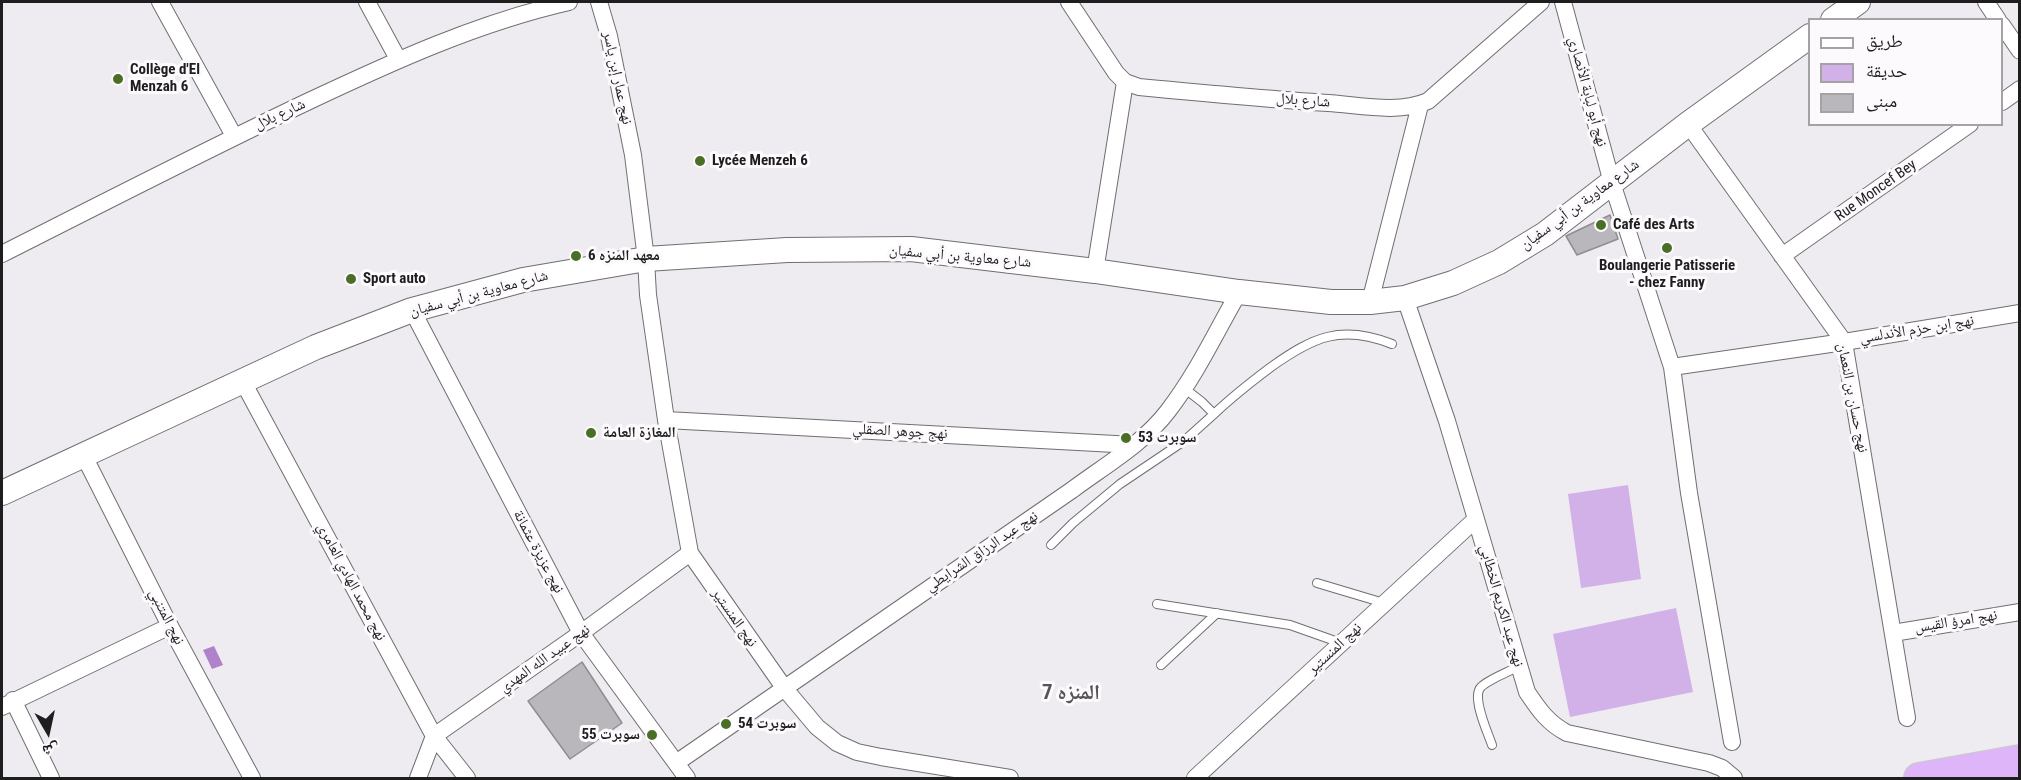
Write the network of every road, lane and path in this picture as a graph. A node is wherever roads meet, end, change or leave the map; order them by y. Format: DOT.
graph roads {
  1 [pos="160,2"];
  2 [pos="367,2"];
  3 [pos="569,2"];
  4 [pos="599,2"];
  5 [pos="1069,2"];
  6 [pos="1541,2"];
  7 [pos="1563,2"];
  8 [pos="1858,2"];
  9 [pos="1986,2"];
  10 [pos="1836,18"];
  11 [pos="1997,18"];
  12 [pos="2003,28"];
  13 [pos="1808,37"];
  14 [pos="2019,51"];
  15 [pos="398,59"];
  16 [pos="1125,82"];
  17 [pos="2019,89"];
  18 [pos="2003,101"];
  19 [pos="1420,105"];
  20 [pos="1688,124"];
  21 [pos="1967,126"];
  22 [pos="234,136"];
  23 [pos="1612,183"];
  24 [pos="2,254"];
  25 [pos="1782,256"];
  26 [pos="646,259"];
  27 [pos="1095,271"];
  28 [pos="1239,292"];
  29 [pos="1405,298"];
  30 [pos="1370,302"];
  31 [pos="412,310"];
  32 [pos="2019,313"];
  33 [pos="1844,342"];
  34 [pos="1392,344"];
  35 [pos="1672,367"];
  36 [pos="243,380"];
  37 [pos="1184,388"];
  38 [pos="1214,414"];
  39 [pos="666,420"];
  40 [pos="1134,445"];
  41 [pos="83,454"];
  42 [pos="2,493"];
  43 [pos="1476,519"];
  44 [pos="1051,545"];
  45 [pos="690,554"];
  46 [pos="1317,584"];
  47 [pos="1384,603"];
  48 [pos="1157,604"];
  49 [pos="2019,612"];
  50 [pos="1217,613"];
  51 [pos="170,626"];
  52 [pos="581,633"];
  53 [pos="1893,633"];
  54 [pos="1341,643"];
  55 [pos="1161,665"];
  56 [pos="1519,666"];
  57 [pos="784,689"];
  58 [pos="7,704"];
  59 [pos="1907,718"];
  60 [pos="434,736"];
  61 [pos="1732,742"];
  62 [pos="1492,745"];
  63 [pos="2019,760"];
  64 [pos="676,763"];
  65 [pos="51,778"];
  66 [pos="252,778"];
  67 [pos="418,778"];
  68 [pos="467,778"];
  69 [pos="687,778"];
  70 [pos="1010,778"];
  71 [pos="1195,778"];
  72 [pos="1734,778"];
  73 [pos="1919,778"];
  1 -- 22 [label="street"];
  2 -- 15 [label="street"];
  3 -- 15 [label="street, شارع بلال"];
  4 -- 26 [label="street, نهج عمار إبن ياسر"];
  5 -- 16 [label="street"];
  6 -- 19 [label="street"];
  7 -- 23 [label="street, نهج أبو لبابة الأنصاري"];
  8 -- 10 [label="main road"];
  9 -- 11 [label="street"];
  12 -- 14 [label="street"];
  13 -- 20 [label="main road, شارع معاوية بن أبي سفيان"];
  15 -- 22 [label="street, شارع بلال"];
  16 -- 19 [label="street, شارع بلال"];
  16 -- 27 [label="street"];
  17 -- 18 [label="street"];
  19 -- 30 [label="street"];
  20 -- 23 [label="main road, شارع معاوية بن أبي سفيان"];
  20 -- 25 [label="street, نهج حسان بن النعمان"];
  21 -- 25 [label="street, Rue Moncef Bey"];
  22 -- 24 [label="street, شارع بلال"];
  23 -- 29 [label="main road, شارع معاوية بن أبي سفيان"];
  23 -- 35 [label="street, نهج أبو لبابة الأنصاري"];
  25 -- 33 [label="street, نهج حسان بن النعمان"];
  26 -- 27 [label="main road, شارع معاوية بن أبي سفيان"];
  26 -- 31 [label="main road, شارع معاوية بن أبي سفيان"];
  26 -- 39 [label="street, نهج المنستير"];
  27 -- 28 [label="main road, شارع معاوية بن أبي سفيان"];
  28 -- 30 [label="main road, شارع معاوية بن أبي سفيان"];
  28 -- 37 [label="street, نهج عبد الرزاق الشرايطي"];
  29 -- 30 [label="main road, شارع معاوية بن أبي سفيان"];
  29 -- 43 [label="street, نهج عبد الكريم الخطابي"];
  31 -- 36 [label="main road, شارع معاوية بن أبي سفيان"];
  31 -- 52 [label="street, نهج عزيزة عثمانة"];
  32 -- 33 [label="street, نهج ابن حزم الأندلسي"];
  33 -- 35 [label="street, نهج ابن حزم الأندلسي"];
  33 -- 53 [label="street, نهج حسان بن النعمان"];
  34 -- 38 [label="lane"];
  35 -- 61 [label="street, نهج أبو لبابة الأنصاري"];
  36 -- 41 [label="main road, شارع معاوية بن أبي سفيان"];
  36 -- 60 [label="street, نهج محمد الهادي العامري"];
  37 -- 38 [label="lane"];
  37 -- 40 [label="street, نهج عبد الرزاق الشرايطي"];
  38 -- 44 [label="lane"];
  39 -- 40 [label="street, نهج جوهر الصقلي"];
  39 -- 45 [label="street, نهج المنستير"];
  40 -- 57 [label="street, نهج عبد الرزاق الشرايطي"];
  41 -- 42 [label="main road, شارع معاوية بن أبي سفيان"];
  41 -- 51 [label="street, نهج المتنبي"];
  43 -- 47 [label="street, نهج المنستير"];
  43 -- 56 [label="street, نهج عبد الكريم الخطابي"];
  45 -- 52 [label="street, نهج عبيد الله المهدي"];
  45 -- 57 [label="street, نهج المنستير"];
  46 -- 47 [label="lane"];
  47 -- 54 [label="street, نهج المنستير"];
  48 -- 50 [label="lane"];
  49 -- 53 [label="street, نهج امرؤ القيس"];
  50 -- 54 [label="lane"];
  50 -- 55 [label="lane"];
  51 -- 58 [label="street"];
  51 -- 66 [label="street, نهج المتنبي"];
  52 -- 60 [label="street, نهج عبيد الله المهدي"];
  52 -- 64 [label="street, نهج عزيزة عثمانة"];
  53 -- 59 [label="street, نهج حسان بن النعمان"];
  54 -- 71 [label="street, نهج المنستير"];
  56 -- 62 [label="lane"];
  56 -- 72 [label="street, نهج عبد الكريم الخطابي"];
  57 -- 64 [label="street, نهج عبد الرزاق الشرايطي"];
  57 -- 70 [label="street, نهج المنستير"];
  58 -- 65 [label="street"];
  60 -- 67 [label="street"];
  60 -- 68 [label="street, نهج محمد الهادي العامري"];
  63 -- 73 [label="highway"];
  64 -- 69 [label="street, نهج عزيزة عثمانة"];
}
